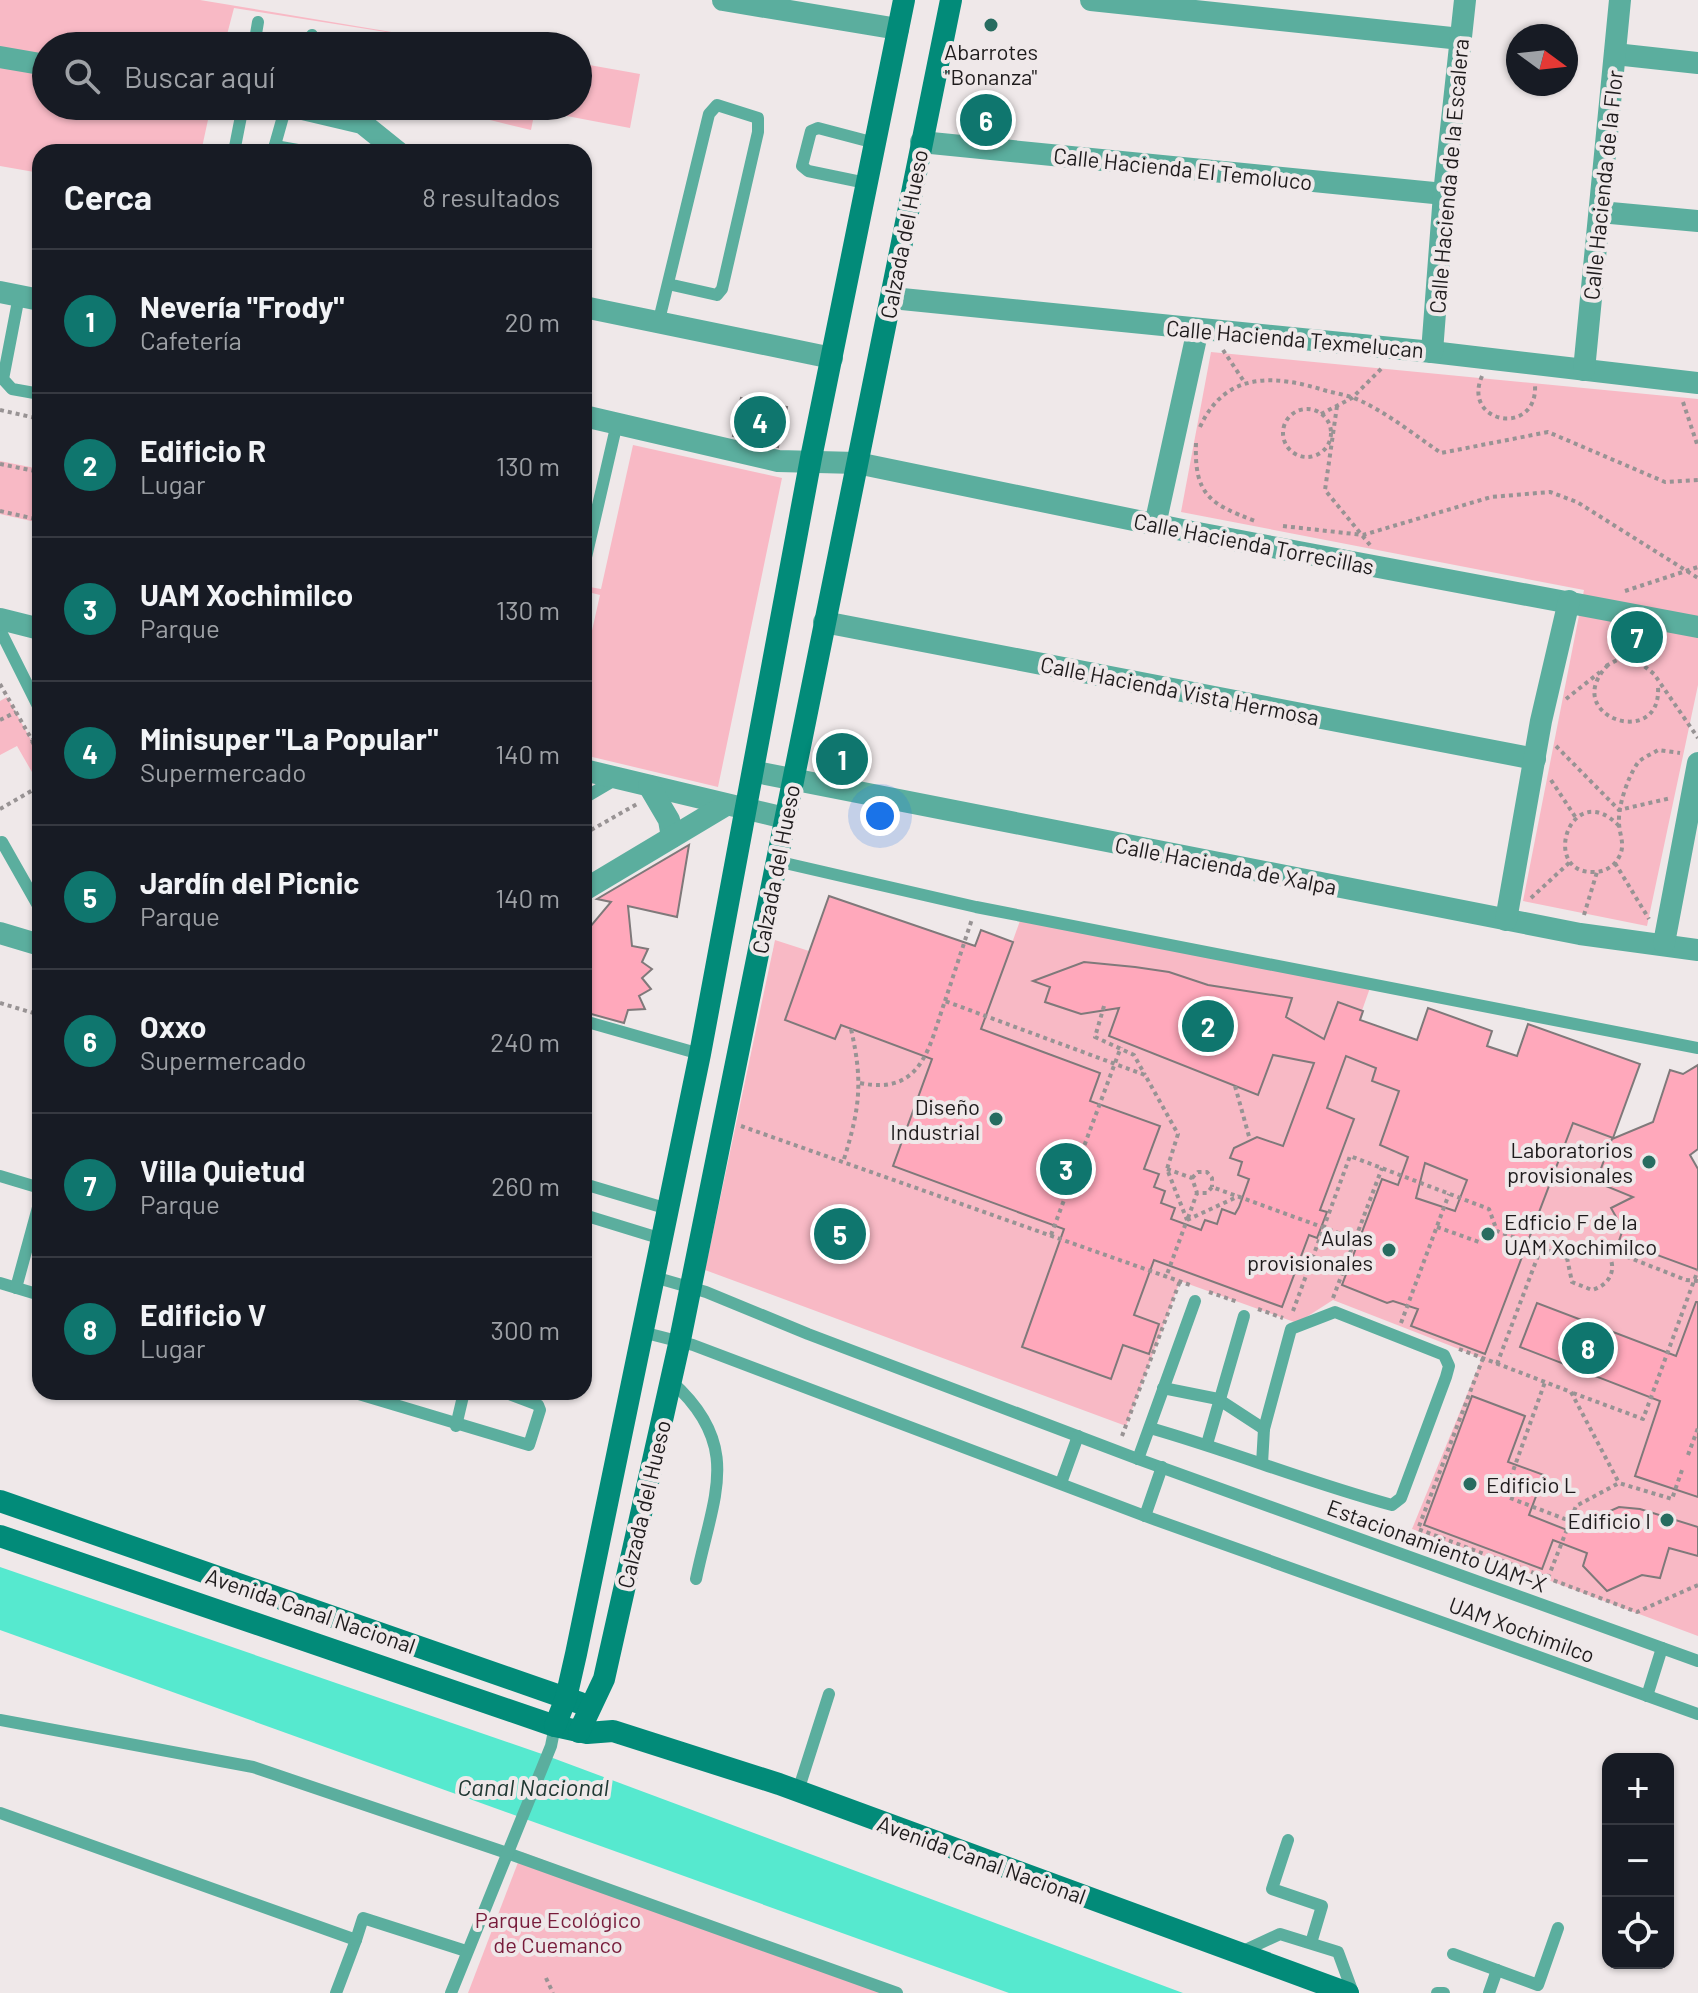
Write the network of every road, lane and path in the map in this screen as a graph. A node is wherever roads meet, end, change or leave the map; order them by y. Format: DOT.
graph roads {
  1 [pos="904,0"];
  2 [pos="951,0"];
  3 [pos="1091,0"];
  4 [pos="1465,0"];
  5 [pos="1620,0"];
  6 [pos="734,1"];
  7 [pos="258,22"];
  8 [pos="898,29"];
  9 [pos="256,32"];
  10 [pos="1461,39"];
  11 [pos="1615,54"];
  12 [pos="0,57"];
  13 [pos="32,63"];
  14 [pos="1698,63"];
  15 [pos="240,120"];
  16 [pos="286,120"];
  17 [pos="350,120"];
  18 [pos="921,142"];
  19 [pos="875,143"];
  20 [pos="236,144"];
  21 [pos="276,144"];
  22 [pos="388,144"];
  23 [pos="866,183"];
  24 [pos="1444,194"];
  25 [pos="1600,212"];
  26 [pos="1698,221"];
  27 [pos="668,284"];
  28 [pos="20,296"];
  29 [pos="892,298"];
  30 [pos="592,308"];
  31 [pos="659,320"];
  32 [pos="1204,330"];
  33 [pos="1402,349"];
  34 [pos="1432,352"];
  35 [pos="832,358"];
  36 [pos="1512,363"];
  37 [pos="1584,370"];
  38 [pos="1687,382"];
  39 [pos="1245,384"];
  40 [pos="32,393"];
  41 [pos="1352,398"];
  42 [pos="1337,406"];
  43 [pos="0,410"];
  44 [pos="1321,414"];
  45 [pos="32,417"];
  46 [pos="592,418"];
  47 [pos="617,423"];
  48 [pos="1698,447"];
  49 [pos="811,461"];
  50 [pos="857,463"];
  51 [pos="0,464"];
  52 [pos="32,470"];
  53 [pos="1698,480"];
  54 [pos="0,511"];
  55 [pos="32,518"];
  56 [pos="1265,523"];
  57 [pos="1155,525"];
  58 [pos="1274,525"];
  59 [pos="592,531"];
  60 [pos="1363,535"];
  61 [pos="1698,567"];
  62 [pos="1383,568"];
  63 [pos="1686,572"];
  64 [pos="1698,578"];
  65 [pos="1577,602"];
  66 [pos="1648,616"];
  67 [pos="0,619"];
  68 [pos="824,622"];
  69 [pos="32,627"];
  70 [pos="1698,627"];
  71 [pos="0,630"];
  72 [pos="1638,661"];
  73 [pos="1608,665"];
  74 [pos="0,684"];
  75 [pos="1658,684"];
  76 [pos="32,694"];
  77 [pos="16,712"];
  78 [pos="0,720"];
  79 [pos="1540,725"];
  80 [pos="1698,738"];
  81 [pos="32,740"];
  82 [pos="1670,752"];
  83 [pos="1535,759"];
  84 [pos="1698,763"];
  85 [pos="592,772"];
  86 [pos="756,772"];
  87 [pos="618,778"];
  88 [pos="793,779"];
  89 [pos="32,791"];
  90 [pos="1695,792"];
  91 [pos="592,793"];
  92 [pos="647,793"];
  93 [pos="726,805"];
  94 [pos="0,809"];
  95 [pos="748,810"];
  96 [pos="1619,810"];
  97 [pos="785,818"];
  98 [pos="1576,818"];
  99 [pos="1619,826"];
  100 [pos="592,829"];
  101 [pos="672,837"];
  102 [pos="2,842"];
  103 [pos="776,861"];
  104 [pos="1570,862"];
  105 [pos="1615,863"];
  106 [pos="1597,872"];
  107 [pos="592,885"];
  108 [pos="32,895"];
  109 [pos="976,907"];
  110 [pos="1506,920"];
  111 [pos="0,933"];
  112 [pos="1580,934"];
  113 [pos="32,943"];
  114 [pos="1664,943"];
  115 [pos="1698,950"];
  116 [pos="945,1001"];
  117 [pos="0,1003"];
  118 [pos="1104,1006"];
  119 [pos="32,1013"];
  120 [pos="592,1023"];
  121 [pos="851,1029"];
  122 [pos="1121,1047"];
  123 [pos="1698,1048"];
  124 [pos="700,1054"];
  125 [pos="1115,1063"];
  126 [pos="1145,1075"];
  127 [pos="860,1083"];
  128 [pos="1235,1086"];
  129 [pos="735,1124"];
  130 [pos="1250,1140"];
  131 [pos="844,1160"];
  132 [pos="1382,1168"];
  133 [pos="1167,1169"];
  134 [pos="0,1176"];
  135 [pos="1192,1178"];
  136 [pos="32,1186"];
  137 [pos="592,1186"];
  138 [pos="1212,1187"];
  139 [pos="1197,1193"];
  140 [pos="1449,1194"];
  141 [pos="1239,1196"];
  142 [pos="668,1209"];
  143 [pos="592,1217"];
  144 [pos="1187,1220"];
  145 [pos="1437,1227"];
  146 [pos="32,1228"];
  147 [pos="1324,1228"];
  148 [pos="1497,1231"];
  149 [pos="662,1239"];
  150 [pos="1355,1239"];
  151 [pos="1600,1245"];
  152 [pos="1541,1248"];
  153 [pos="1567,1258"];
  154 [pos="1698,1270"];
  155 [pos="654,1277"];
  156 [pos="1166,1277"];
  157 [pos="1180,1281"];
  158 [pos="1696,1281"];
  159 [pos="0,1283"];
  160 [pos="691,1287"];
  161 [pos="16,1288"];
  162 [pos="32,1293"];
  163 [pos="1333,1300"];
  164 [pos="1195,1301"];
  165 [pos="1244,1316"];
  166 [pos="1290,1321"];
  167 [pos="1400,1326"];
  168 [pos="642,1332"];
  169 [pos="680,1340"];
  170 [pos="1483,1358"];
  171 [pos="1497,1364"];
  172 [pos="671,1381"];
  173 [pos="1545,1382"];
  174 [pos="1163,1388"];
  175 [pos="1571,1392"];
  176 [pos="1218,1399"];
  177 [pos="378,1400"];
  178 [pos="399,1400"];
  179 [pos="462,1400"];
  180 [pos="525,1400"];
  181 [pos="397,1406"];
  182 [pos="456,1426"];
  183 [pos="1150,1428"];
  184 [pos="1264,1429"];
  185 [pos="1698,1430"];
  186 [pos="1078,1436"];
  187 [pos="1207,1444"];
  188 [pos="1117,1450"];
  189 [pos="1688,1455"];
  190 [pos="1138,1459"];
  191 [pos="1262,1464"];
  192 [pos="1162,1467"];
  193 [pos="1682,1470"];
  194 [pos="1061,1483"];
  195 [pos="1508,1485"];
  196 [pos="1510,1498"];
  197 [pos="0,1501"];
  198 [pos="1145,1516"];
  199 [pos="1570,1521"];
  200 [pos="0,1536"];
  201 [pos="1548,1578"];
  202 [pos="696,1579"];
  203 [pos="1698,1585"];
  204 [pos="1662,1648"];
  205 [pos="576,1654"];
  206 [pos="1698,1661"];
  207 [pos="513,1680"];
  208 [pos="829,1694"];
  209 [pos="1647,1696"];
  210 [pos="566,1698"];
  211 [pos="591,1708"];
  212 [pos="1698,1714"];
  213 [pos="0,1720"];
  214 [pos="613,1731"];
  215 [pos="579,1732"];
  216 [pos="551,1742"];
  217 [pos="798,1791"];
  218 [pos="0,1813"];
  219 [pos="1288,1840"];
  220 [pos="507,1853"];
  221 [pos="1558,1928"];
  222 [pos="356,1940"];
  223 [pos="1311,1943"];
  224 [pos="466,1951"];
  225 [pos="1239,1953"];
  226 [pos="1453,1954"];
  227 [pos="1497,1970"];
  228 [pos="546,1978"];
  229 [pos="336,1993"];
  230 [pos="451,1993"];
  231 [pos="553,1993"];
  232 [pos="897,1993"];
  233 [pos="1350,1993"];
  234 [pos="1437,1993"];
  235 [pos="1444,1993"];
  236 [pos="1489,1993"];
  1 -- 8 [label="main road, Calzada del Hueso"];
  2 -- 18 [label="main road, Calzada del Hueso"];
  3 -- 10 [label="street"];
  4 -- 10 [label="street, Calle Hacienda de la Escalera"];
  5 -- 11 [label="street, Calle Hacienda de la Flor"];
  6 -- 8 [label="street"];
  7 -- 9 [label="lane"];
  8 -- 19 [label="main road, Calzada del Hueso"];
  10 -- 24 [label="street, Calle Hacienda de la Escalera"];
  11 -- 14 [label="street"];
  11 -- 25 [label="street, Calle Hacienda de la Flor"];
  12 -- 13 [label="street"];
  15 -- 20 [label="lane"];
  16 -- 21 [label="lane"];
  17 -- 22 [label="street"];
  18 -- 24 [label="street, Calle Hacienda El Temoluco"];
  18 -- 29 [label="main road, Calzada del Hueso"];
  19 -- 23 [label="main road, Calzada del Hueso"];
  19 -- 23 [label="lane"];
  23 -- 35 [label="main road, Calzada del Hueso"];
  24 -- 34 [label="street, Calle Hacienda de la Escalera"];
  25 -- 26 [label="street"];
  25 -- 37 [label="street, Calle Hacienda de la Flor"];
  27 -- 27 [label="lane"];
  27 -- 31 [label="lane"];
  28 -- 40 [label="lane"];
  29 -- 32 [label="street, Calle Hacienda Texmelucan"];
  29 -- 50 [label="main road, Calzada del Hueso"];
  30 -- 31 [label="street"];
  31 -- 35 [label="street"];
  32 -- 33 [label="street, Calle Hacienda Texmelucan"];
  32 -- 39 [label="path"];
  32 -- 57 [label="street"];
  33 -- 34 [label="street, Calle Hacienda Texmelucan"];
  33 -- 41 [label="path"];
  34 -- 36 [label="street, Calle Hacienda Texmelucan"];
  35 -- 49 [label="main road, Calzada del Hueso"];
  36 -- 36 [label="path"];
  36 -- 37 [label="street, Calle Hacienda Texmelucan"];
  37 -- 38 [label="street, Calle Hacienda Texmelucan"];
  38 -- 48 [label="path"];
  39 -- 41 [label="path"];
  39 -- 56 [label="path"];
  41 -- 42 [label="path"];
  41 -- 53 [label="path"];
  42 -- 44 [label="path"];
  42 -- 60 [label="path"];
  43 -- 45 [label="path"];
  44 -- 44 [label="path"];
  46 -- 47 [label="street, Calle Hacienda Torrecillas"];
  47 -- 49 [label="street, Calle Hacienda Torrecillas"];
  47 -- 59 [label="lane"];
  49 -- 50 [label="street, Calle Hacienda Torrecillas"];
  49 -- 86 [label="main road, Calzada del Hueso"];
  50 -- 57 [label="street, Calle Hacienda Torrecillas"];
  50 -- 68 [label="main road, Calzada del Hueso"];
  51 -- 52 [label="path"];
  54 -- 55 [label="path"];
  57 -- 62 [label="street, Calle Hacienda Torrecillas"];
  58 -- 60 [label="path"];
  60 -- 62 [label="path"];
  60 -- 63 [label="path"];
  61 -- 63 [label="path"];
  62 -- 65 [label="street, Calle Hacienda Torrecillas"];
  63 -- 64 [label="path"];
  63 -- 65 [label="path"];
  65 -- 66 [label="street, Calle Hacienda Torrecillas"];
  65 -- 79 [label="street"];
  66 -- 70 [label="street, Calle Hacienda Torrecillas"];
  66 -- 72 [label="path"];
  67 -- 69 [label="street"];
  68 -- 83 [label="street, Calle Hacienda Vista Hermosa"];
  68 -- 88 [label="main road, Calzada del Hueso"];
  71 -- 76 [label="lane"];
  72 -- 73 [label="path"];
  72 -- 75 [label="path"];
  73 -- 75 [label="path"];
  73 -- 79 [label="path"];
  74 -- 77 [label="path"];
  75 -- 80 [label="path"];
  77 -- 78 [label="path"];
  77 -- 81 [label="path"];
  79 -- 83 [label="street"];
  79 -- 96 [label="path"];
  82 -- 96 [label="path"];
  83 -- 98 [label="path"];
  83 -- 110 [label="street"];
  84 -- 90 [label="street"];
  85 -- 87 [label="street"];
  86 -- 88 [label="street, Calle Hacienda de Xalpa"];
  86 -- 95 [label="main road, Calzada del Hueso"];
  87 -- 91 [label="lane"];
  87 -- 92 [label="street"];
  88 -- 97 [label="main road, Calzada del Hueso"];
  88 -- 110 [label="street, Calle Hacienda de Xalpa"];
  89 -- 94 [label="path"];
  90 -- 96 [label="path"];
  90 -- 114 [label="street"];
  92 -- 93 [label="street"];
  92 -- 100 [label="path"];
  92 -- 101 [label="street"];
  93 -- 95 [label="street"];
  93 -- 101 [label="street"];
  95 -- 97 [label="street"];
  95 -- 124 [label="main road, Calzada del Hueso"];
  96 -- 99 [label="path"];
  97 -- 103 [label="main road, Calzada del Hueso"];
  98 -- 99 [label="path"];
  98 -- 104 [label="path"];
  99 -- 105 [label="path"];
  101 -- 107 [label="street"];
  102 -- 108 [label="lane"];
  103 -- 109 [label="lane"];
  103 -- 160 [label="main road, Calzada del Hueso"];
  104 -- 106 [label="path"];
  104 -- 110 [label="path"];
  105 -- 106 [label="path"];
  105 -- 114 [label="path"];
  106 -- 112 [label="path"];
  109 -- 116 [label="path"];
  109 -- 123 [label="lane"];
  110 -- 112 [label="street, Calle Hacienda de Xalpa"];
  111 -- 113 [label="street"];
  112 -- 114 [label="street, Calle Hacienda de Xalpa"];
  114 -- 115 [label="street, Calle Hacienda de Xalpa"];
  116 -- 125 [label="path"];
  116 -- 127 [label="path"];
  117 -- 119 [label="path"];
  118 -- 122 [label="path"];
  120 -- 124 [label="lane"];
  121 -- 127 [label="path"];
  122 -- 125 [label="path"];
  122 -- 126 [label="path"];
  124 -- 142 [label="main road, Calzada del Hueso"];
  125 -- 126 [label="path"];
  125 -- 131 [label="path"];
  126 -- 133 [label="path"];
  127 -- 131 [label="path"];
  128 -- 130 [label="path"];
  129 -- 131 [label="path"];
  132 -- 140 [label="path"];
  132 -- 147 [label="path"];
  132 -- 150 [label="path"];
  133 -- 135 [label="path"];
  133 -- 144 [label="path"];
  134 -- 136 [label="lane"];
  135 -- 138 [label="path"];
  135 -- 139 [label="path"];
  137 -- 142 [label="lane"];
  138 -- 139 [label="path"];
  138 -- 141 [label="path"];
  139 -- 144 [label="path"];
  140 -- 145 [label="path"];
  140 -- 148 [label="path"];
  141 -- 144 [label="path"];
  141 -- 147 [label="path"];
  142 -- 149 [label="main road, Calzada del Hueso"];
  143 -- 149 [label="lane"];
  144 -- 156 [label="path"];
  145 -- 148 [label="path"];
  145 -- 167 [label="path"];
  146 -- 161 [label="lane"];
  147 -- 150 [label="path"];
  147 -- 166 [label="path"];
  148 -- 152 [label="path"];
  149 -- 155 [label="main road, Calzada del Hueso"];
  150 -- 163 [label="path"];
  151 -- 153 [label="path"];
  151 -- 153 [label="path"];
  151 -- 158 [label="path"];
  152 -- 153 [label="path"];
  152 -- 171 [label="path"];
  154 -- 158 [label="path"];
  155 -- 160 [label="lane"];
  155 -- 168 [label="main road, Calzada del Hueso"];
  157 -- 188 [label="path"];
  158 -- 175 [label="path"];
  159 -- 161 [label="lane"];
  160 -- 169 [label="main road, Calzada del Hueso"];
  160 -- 186 [label="lane"];
  161 -- 162 [label="lane"];
  164 -- 174 [label="lane"];
  165 -- 176 [label="lane"];
  168 -- 169 [label="lane, UAM Xochimilco"];
  168 -- 205 [label="main road, Calzada del Hueso"];
  169 -- 172 [label="main road, Calzada del Hueso"];
  169 -- 194 [label="lane, UAM Xochimilco"];
  170 -- 201 [label="path"];
  172 -- 202 [label="lane"];
  172 -- 211 [label="main road, Calzada del Hueso"];
  173 -- 195 [label="path"];
  174 -- 176 [label="lane"];
  174 -- 183 [label="lane"];
  176 -- 184 [label="lane"];
  176 -- 187 [label="lane"];
  177 -- 181 [label="lane"];
  178 -- 181 [label="lane"];
  179 -- 182 [label="lane"];
  180 -- 182 [label="lane"];
  181 -- 182 [label="lane"];
  183 -- 187 [label="lane, Estacionamiento UAM-X"];
  183 -- 190 [label="lane"];
  184 -- 191 [label="lane, Estacionamiento UAM-X"];
  184 -- 191 [label="lane, Estacionamiento UAM-X"];
  185 -- 189 [label="path"];
  186 -- 188 [label="lane"];
  186 -- 194 [label="lane"];
  187 -- 191 [label="lane, Estacionamiento UAM-X"];
  188 -- 190 [label="lane, Estacionamiento UAM-X"];
  190 -- 192 [label="lane, Estacionamiento UAM-X"];
  192 -- 198 [label="lane"];
  192 -- 204 [label="lane, Estacionamiento UAM-X"];
  193 -- 199 [label="path"];
  194 -- 198 [label="lane, UAM Xochimilco"];
  196 -- 199 [label="path"];
  197 -- 207 [label="main road, Avenida Canal Nacional"];
  198 -- 209 [label="lane, UAM Xochimilco"];
  199 -- 201 [label="path"];
  200 -- 216 [label="main road, Avenida Canal Nacional"];
  201 -- 203 [label="path"];
  204 -- 206 [label="lane, Estacionamiento UAM-X"];
  204 -- 209 [label="lane"];
  205 -- 207 [label="main road"];
  205 -- 210 [label="main road, Calzada del Hueso"];
  207 -- 210 [label="main road, Avenida Canal Nacional"];
  208 -- 217 [label="lane"];
  209 -- 212 [label="lane, UAM Xochimilco"];
  210 -- 211 [label="main road, Avenida Canal Nacional"];
  210 -- 216 [label="main road, Calzada del Hueso"];
  211 -- 214 [label="main road, Avenida Canal Nacional"];
  211 -- 215 [label="main road, Calzada del Hueso"];
  213 -- 220 [label="lane"];
  214 -- 215 [label="main road, Avenida Canal Nacional"];
  214 -- 217 [label="main road, Avenida Canal Nacional"];
  215 -- 216 [label="main road, Avenida Canal Nacional"];
  216 -- 220 [label="lane"];
  217 -- 225 [label="main road, Avenida Canal Nacional"];
  218 -- 222 [label="lane"];
  219 -- 223 [label="lane"];
  220 -- 224 [label="lane"];
  220 -- 232 [label="lane"];
  221 -- 227 [label="lane"];
  222 -- 224 [label="lane"];
  222 -- 229 [label="lane"];
  223 -- 225 [label="lane"];
  223 -- 233 [label="lane"];
  224 -- 230 [label="lane"];
  225 -- 233 [label="main road, Avenida Canal Nacional"];
  226 -- 227 [label="lane"];
  227 -- 236 [label="lane"];
  228 -- 231 [label="path"];
  234 -- 235 [label="lane"];
}
